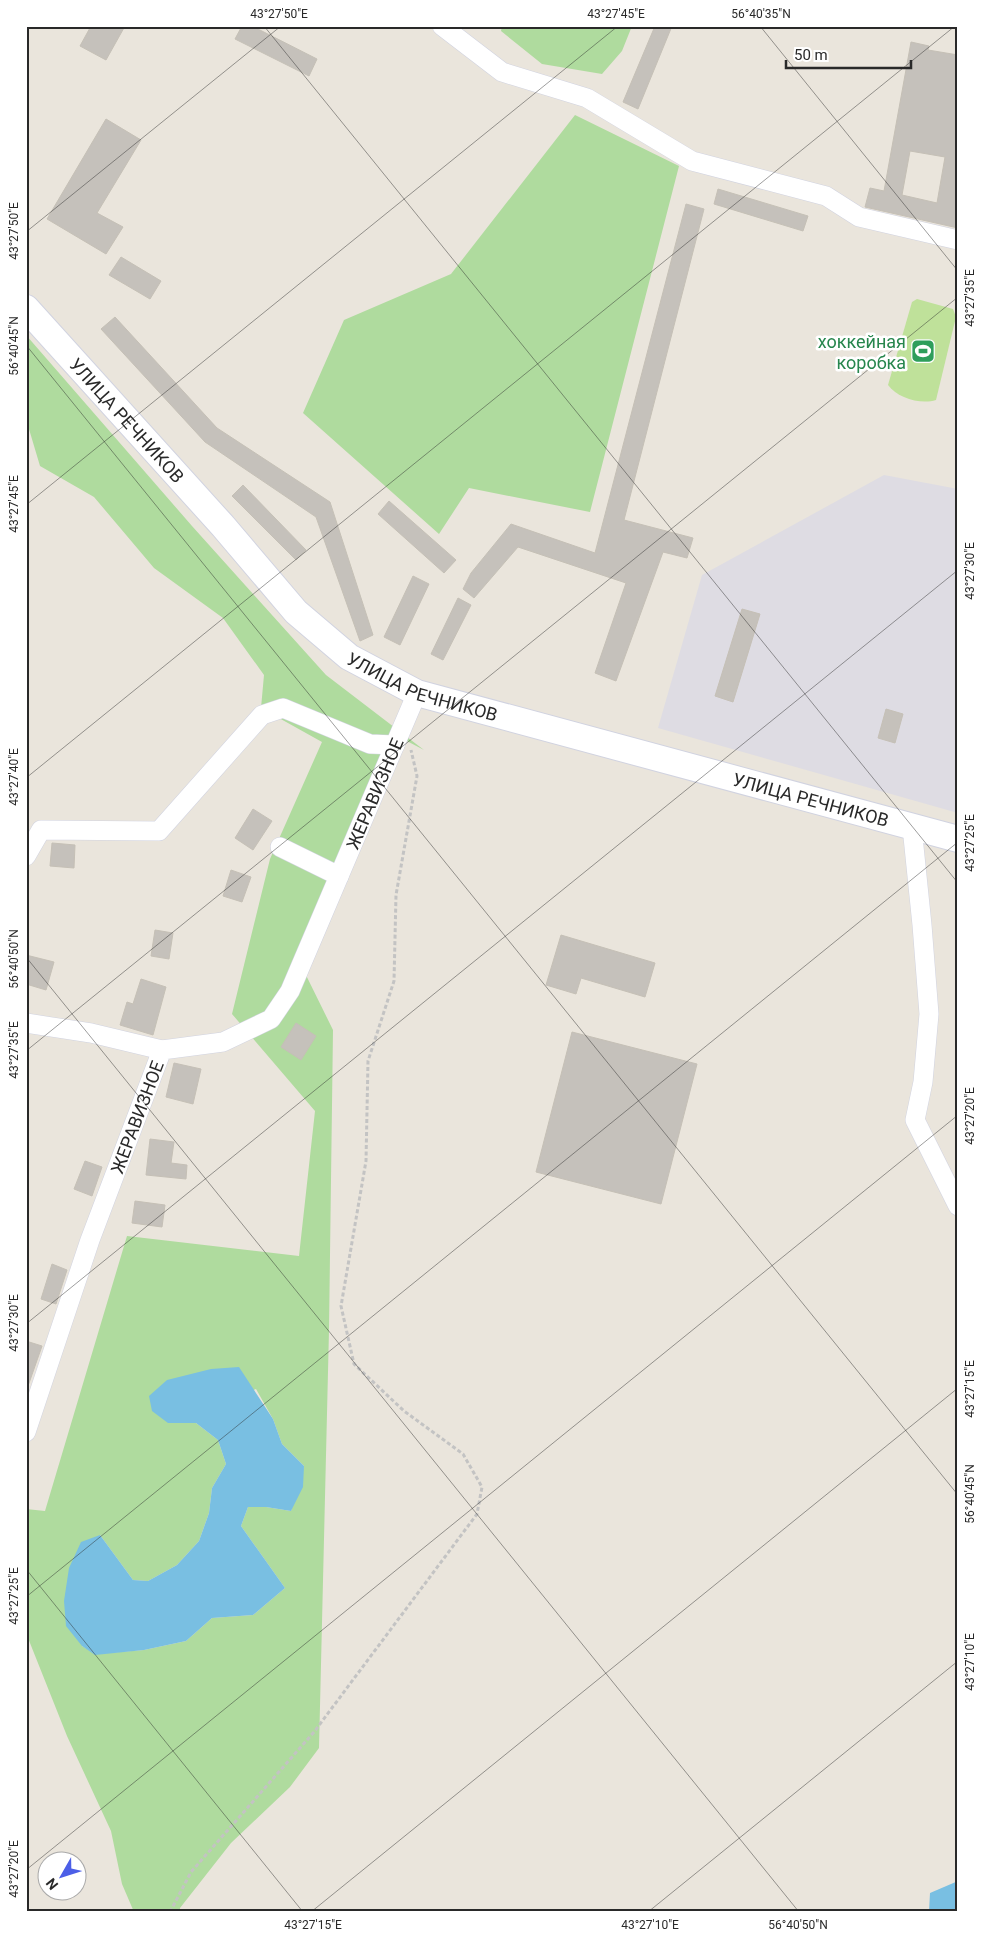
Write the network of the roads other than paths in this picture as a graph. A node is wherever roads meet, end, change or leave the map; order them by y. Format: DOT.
graph roads {
  1 [pos="442,26"];
  2 [pos="958,240"];
  3 [pos="26,308"];
  4 [pos="417,693"];
  5 [pos="396,744"];
  6 [pos="912,827"];
  7 [pos="958,839"];
  8 [pos="280,848"];
  9 [pos="26,856"];
  10 [pos="339,876"];
  11 [pos="26,1023"];
  12 [pos="162,1050"];
  13 [pos="958,1206"];
  14 [pos="26,1432"];
  1 -- 2 [label="street"];
  3 -- 4 [label="street, УЛИЦА РЕЧНИКОВ"];
  4 -- 5 [label="street, ЖЕРАВИЗНОЕ"];
  4 -- 6 [label="street, УЛИЦА РЕЧНИКОВ"];
  5 -- 9 [label="street"];
  5 -- 10 [label="street, ЖЕРАВИЗНОЕ"];
  6 -- 7 [label="street, УЛИЦА РЕЧНИКОВ"];
  6 -- 13 [label="street"];
  8 -- 10 [label="street"];
  10 -- 12 [label="street, ЖЕРАВИЗНОЕ"];
  11 -- 12 [label="street"];
  12 -- 14 [label="street, ЖЕРАВИЗНОЕ"];
}
